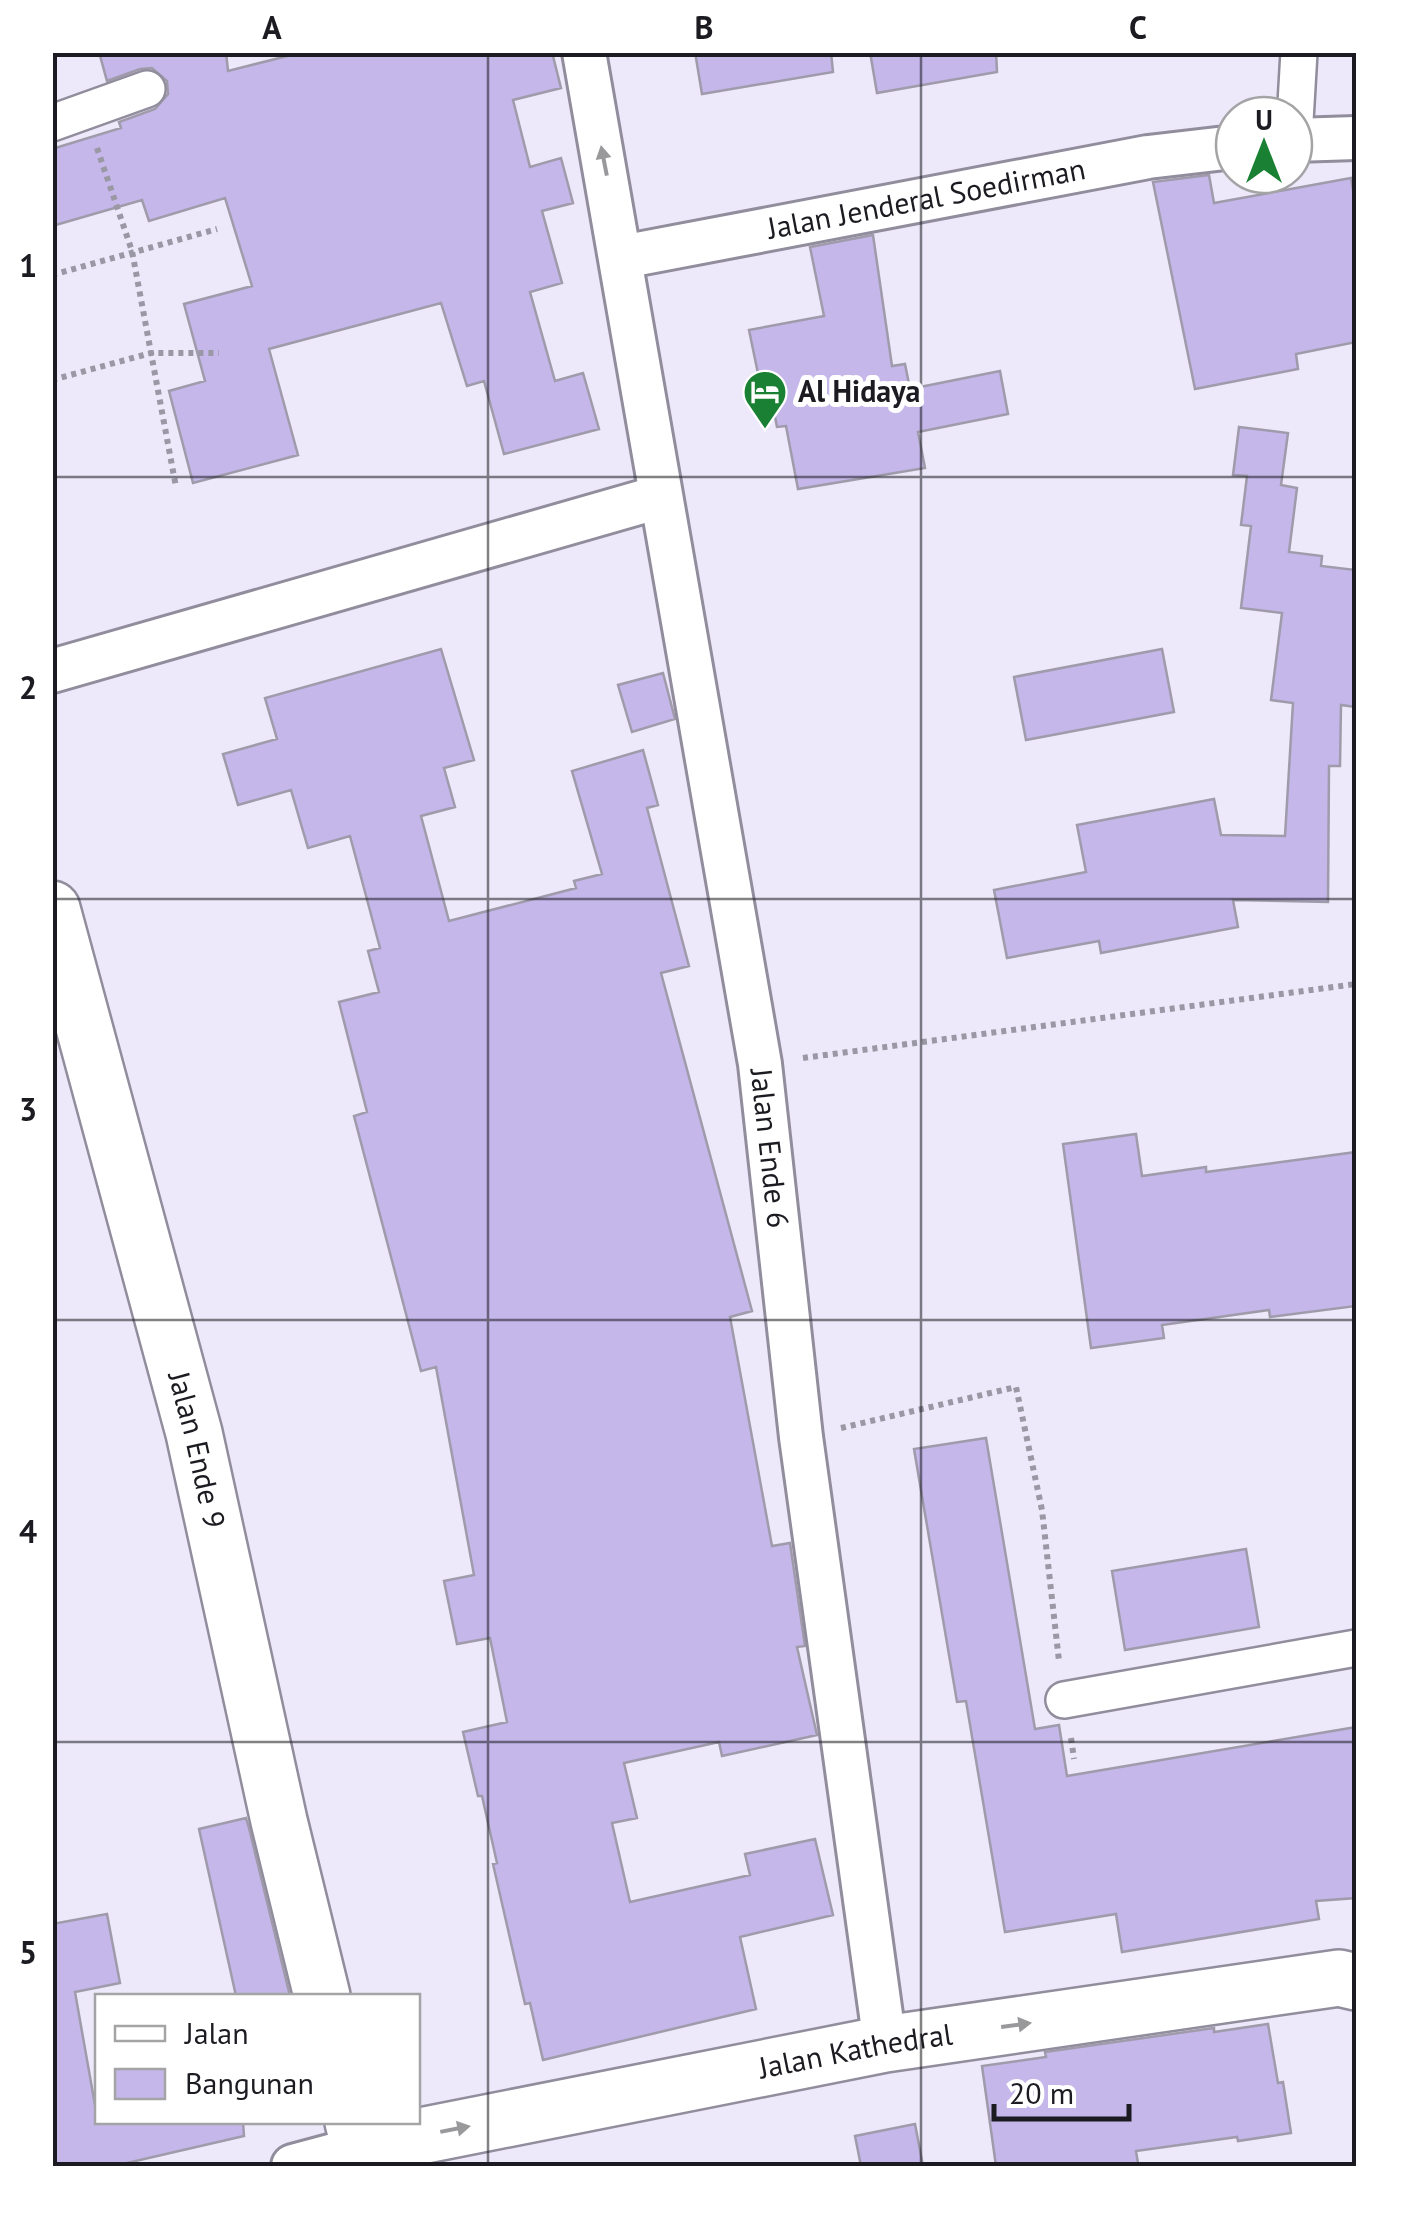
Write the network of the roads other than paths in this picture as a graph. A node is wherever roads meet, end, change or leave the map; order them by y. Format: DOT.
graph roads {
  1 [pos="584,52"];
  2 [pos="1300,52"];
  3 [pos="147,89"];
  4 [pos="1297,95"];
  5 [pos="69,118"];
  6 [pos="1356,138"];
  7 [pos="1314,139"];
  8 [pos="1214,149"];
  9 [pos="622,257"];
  10 [pos="660,496"];
  11 [pos="52,671"];
  12 [pos="52,910"];
  13 [pos="1356,1648"];
  14 [pos="1064,1700"];
  15 [pos="1356,1982"];
  16 [pos="322,1994"];
  17 [pos="885,2044"];
  18 [pos="359,2145"];
  19 [pos="292,2166"];
  9 -- 1 [label="street, Jalan Ende 6, one-way"];
  2 -- 4 [label="street"];
  3 -- 5 [label="street"];
  6 -- 7 [label="street"];
  8 -- 9 [label="street, Jalan Jenderal Soedirman"];
  9 -- 10 [label="street, Jalan Ende 6"];
  10 -- 11 [label="street"];
  10 -- 17 [label="street, Jalan Ende 6"];
  12 -- 16 [label="highway, Jalan Ende 9"];
  13 -- 14 [label="street"];
  17 -- 15 [label="highway, Jalan Kathedral, one-way"];
  18 -- 17 [label="highway, Jalan Kathedral, one-way"];
  18 -- 19 [label="street"];
}
